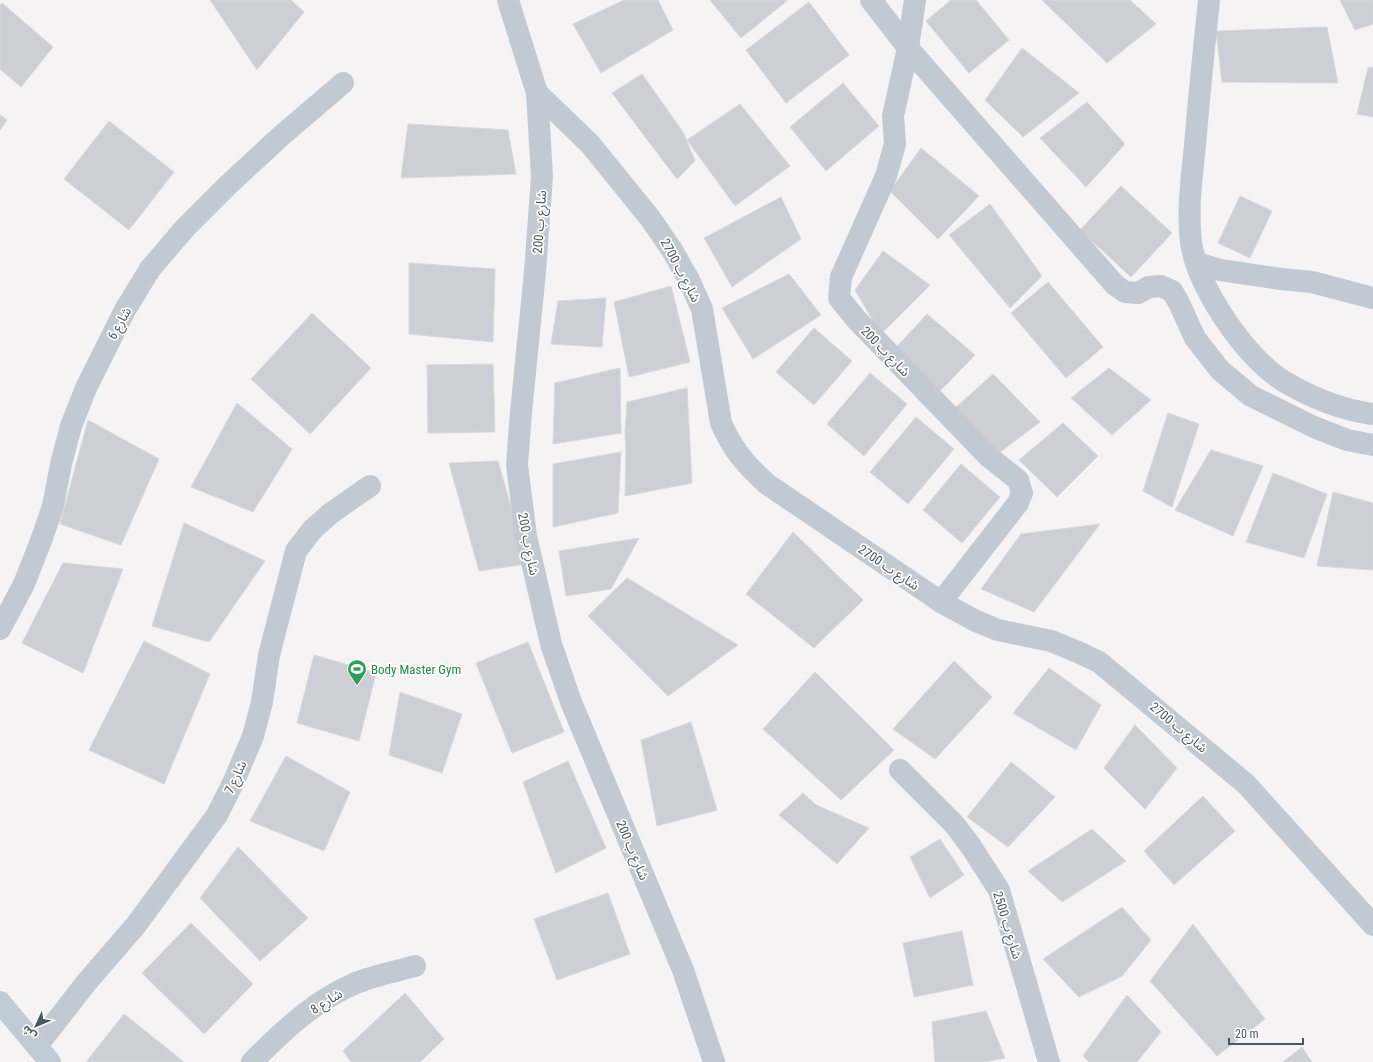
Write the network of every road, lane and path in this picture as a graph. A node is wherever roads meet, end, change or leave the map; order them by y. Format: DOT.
graph roads {
  1 [pos="508,0"];
  2 [pos="871,0"];
  3 [pos="915,0"];
  4 [pos="1209,0"];
  5 [pos="908,48"];
  6 [pos="343,83"];
  7 [pos="537,93"];
  8 [pos="1197,263"];
  9 [pos="1373,298"];
  10 [pos="1373,414"];
  11 [pos="1373,445"];
  12 [pos="370,486"];
  13 [pos="941,602"];
  14 [pos="0,629"];
  15 [pos="900,770"];
  16 [pos="1373,925"];
  17 [pos="415,966"];
  18 [pos="0,1002"];
  19 [pos="43,1054"];
  20 [pos="252,1062"];
  21 [pos="714,1062"];
  22 [pos="1049,1062"];
  1 -- 7 [label="street, شارع ب 200"];
  2 -- 5 [label="street"];
  3 -- 5 [label="street"];
  4 -- 8 [label="street"];
  5 -- 11 [label="street"];
  5 -- 13 [label="street, شارع ب 200"];
  6 -- 14 [label="street, شارع 6"];
  7 -- 13 [label="street, شارع ب 2700"];
  7 -- 21 [label="street, شارع ب 200"];
  8 -- 9 [label="street"];
  8 -- 10 [label="street"];
  12 -- 19 [label="street, شارع 7"];
  13 -- 16 [label="street, شارع ب 2700"];
  15 -- 22 [label="street, شارع ب 2500"];
  17 -- 20 [label="street, شارع 8"];
  18 -- 19 [label="street"];
}
